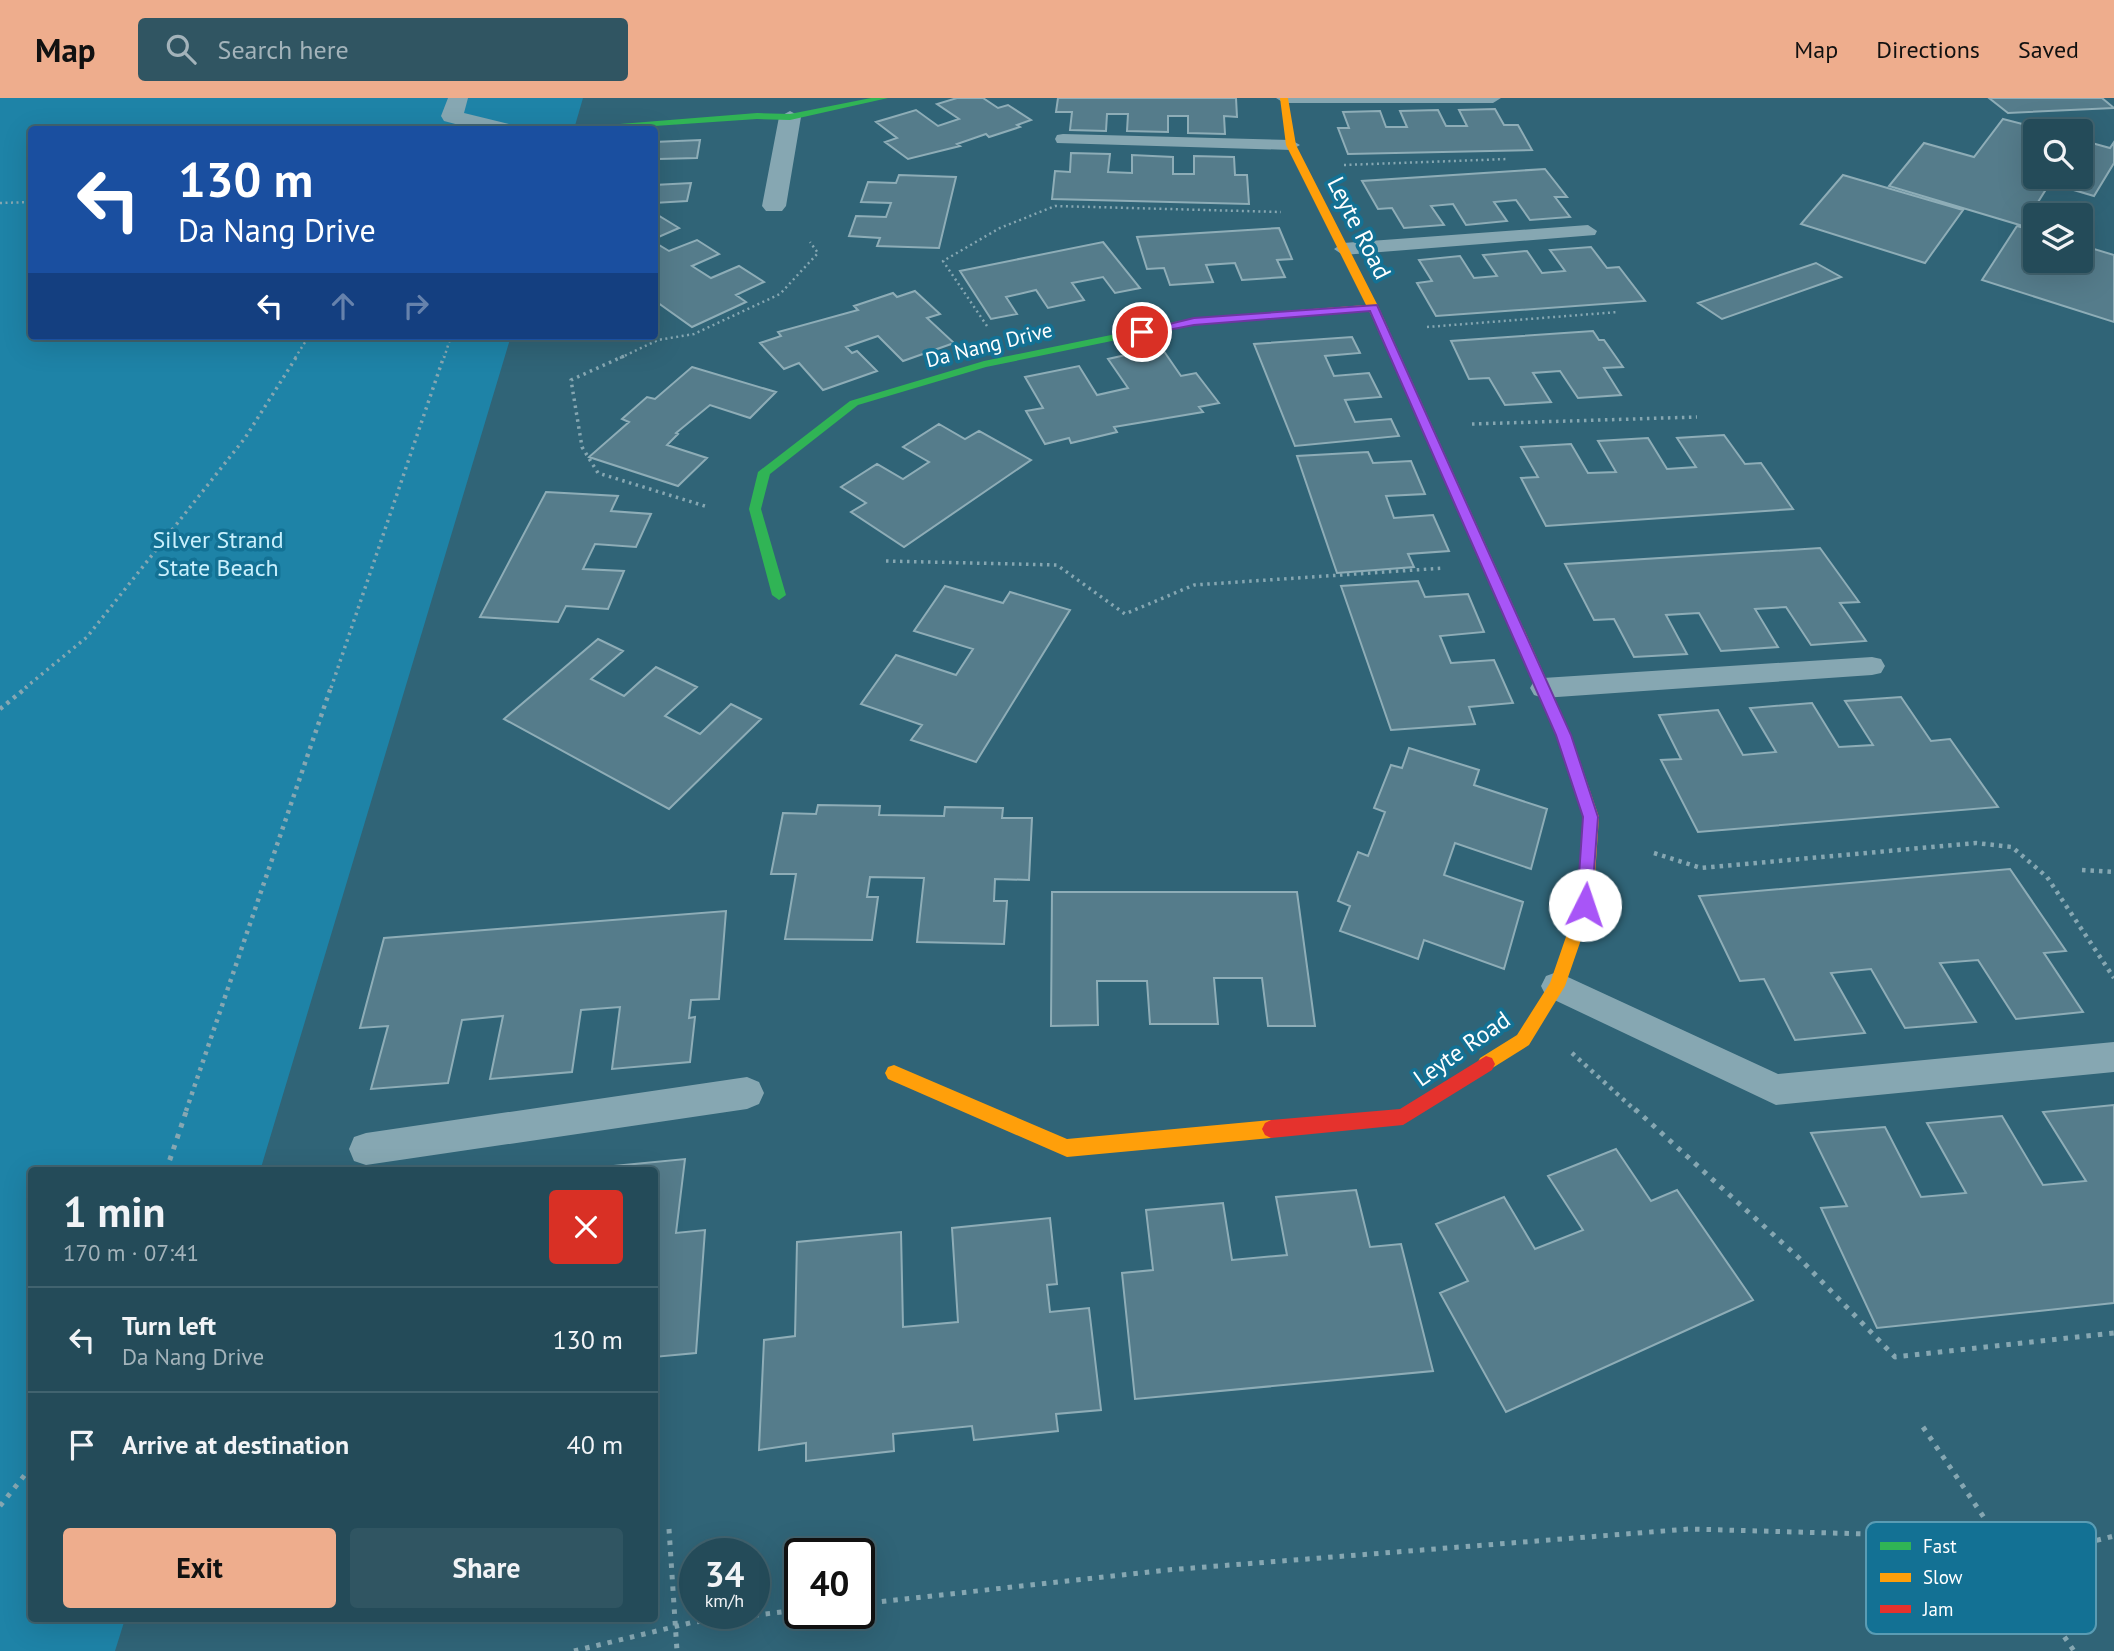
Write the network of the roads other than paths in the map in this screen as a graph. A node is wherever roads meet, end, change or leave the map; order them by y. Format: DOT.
graph roads {
  1 [pos="458,98"];
  2 [pos="884,98"];
  3 [pos="1284,98"];
  4 [pos="1493,99"];
  5 [pos="790,117"];
  6 [pos="490,126"];
  7 [pos="609,126"];
  8 [pos="1063,139"];
  9 [pos="1292,145"];
  10 [pos="774,206"];
  11 [pos="1588,232"];
  12 [pos="1343,249"];
  13 [pos="1374,308"];
  14 [pos="779,595"];
  15 [pos="1872,666"];
  16 [pos="1543,688"];
  17 [pos="1558,986"];
  18 [pos="2114,1058"];
  19 [pos="894,1073"];
  20 [pos="747,1093"];
  21 [pos="366,1149"];
  1 -- 6 [label="street"];
  2 -- 5 [label="street"];
  3 -- 4 [label="lane"];
  3 -- 9 [label="street, Leyte Road"];
  5 -- 7 [label="street"];
  5 -- 10 [label="street"];
  8 -- 9 [label="lane"];
  9 -- 12 [label="street, Leyte Road"];
  11 -- 12 [label="lane"];
  12 -- 13 [label="street, Leyte Road"];
  13 -- 14 [label="street, Da Nang Drive"];
  13 -- 16 [label="street, Leyte Road"];
  15 -- 16 [label="lane"];
  16 -- 17 [label="street, Leyte Road"];
  17 -- 18 [label="lane"];
  17 -- 19 [label="street, Leyte Road"];
  20 -- 21 [label="lane"];
}
